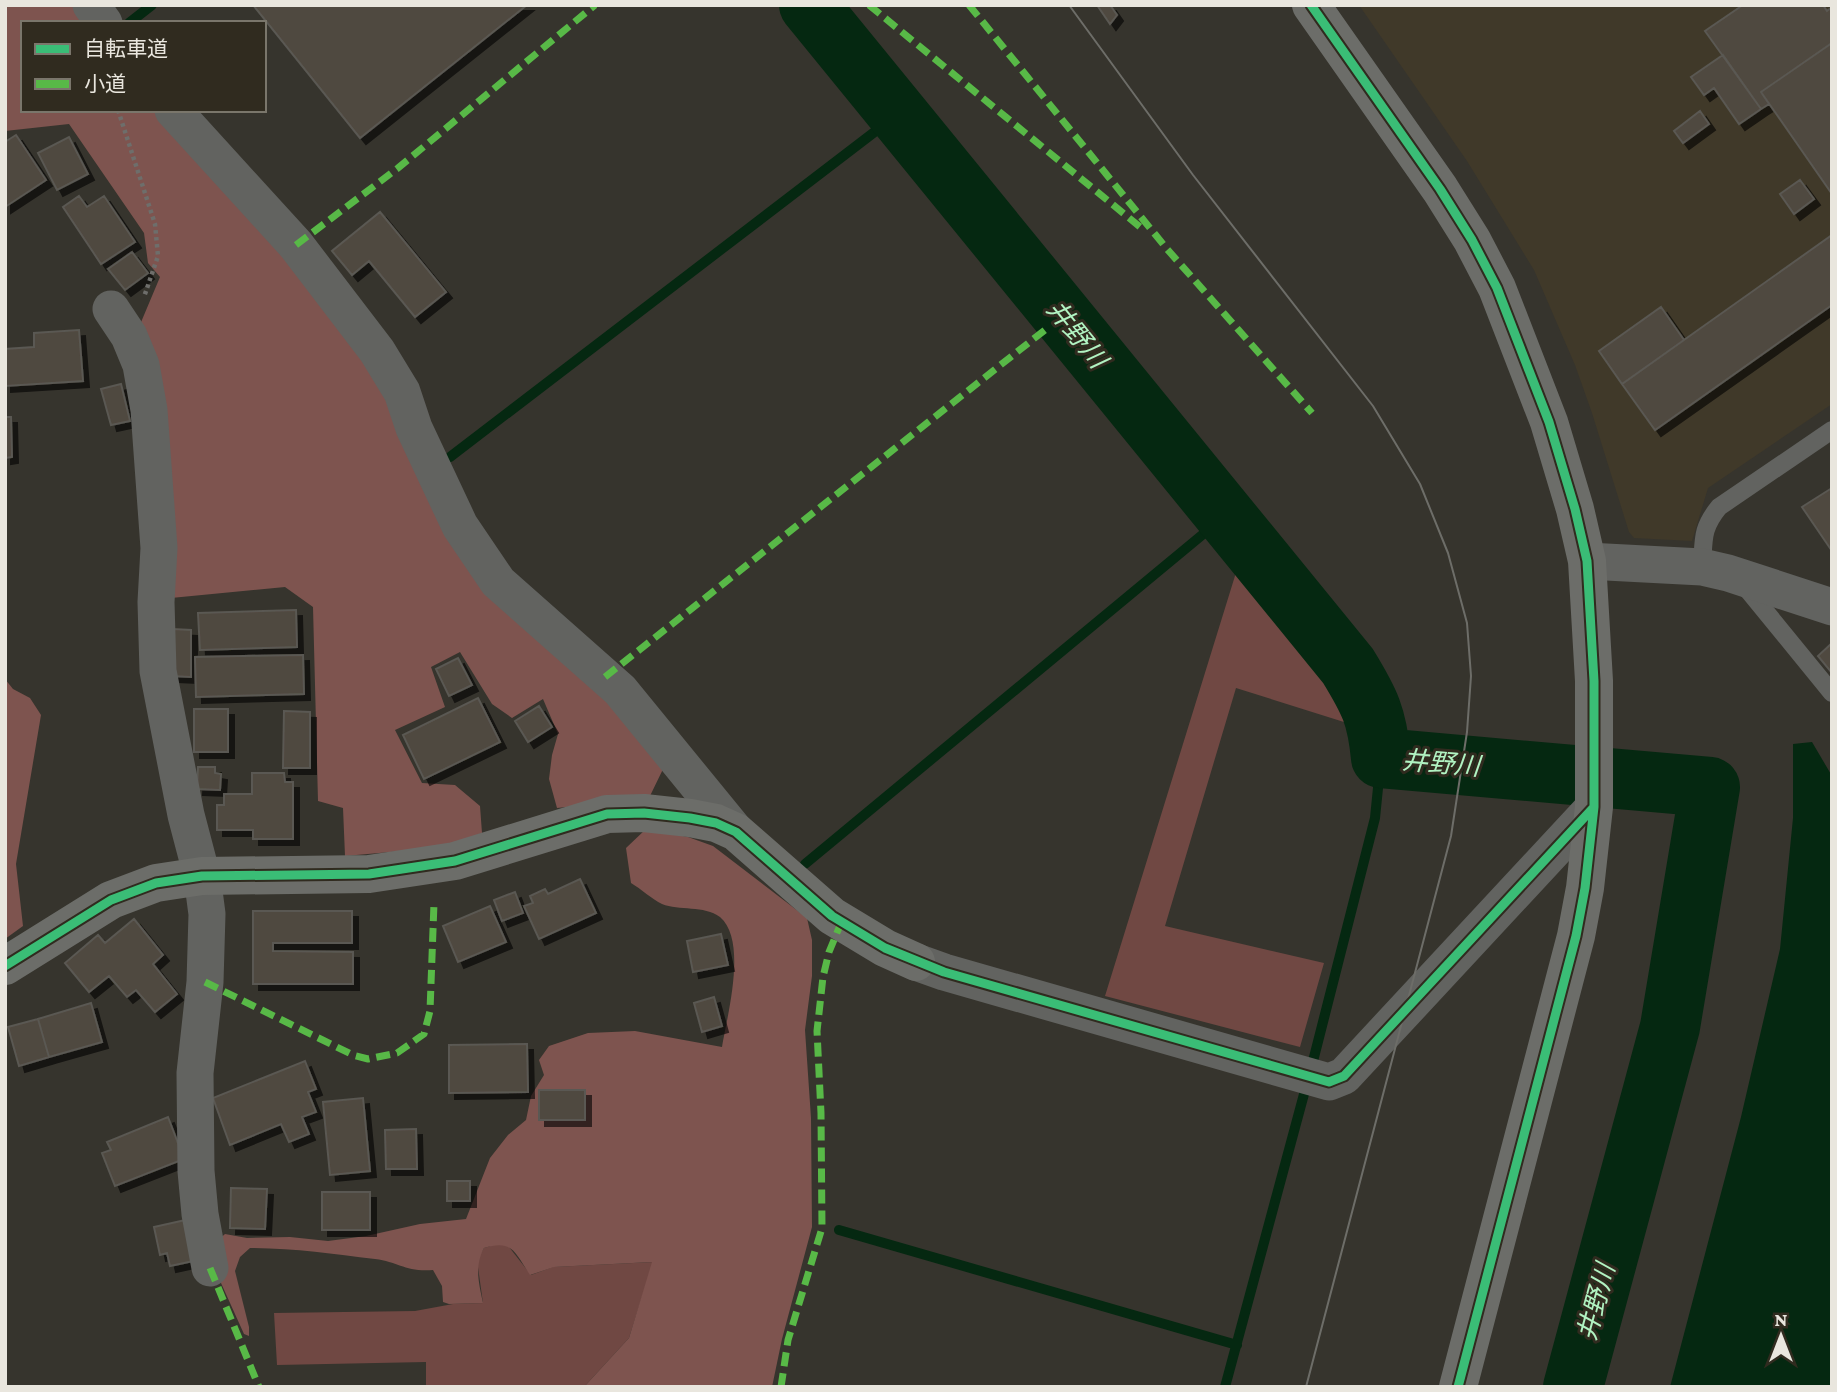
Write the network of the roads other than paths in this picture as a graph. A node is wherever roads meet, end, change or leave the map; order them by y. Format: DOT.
graph roads {
  1 [pos="91,5"];
  2 [pos="1311,5"];
  3 [pos="103,21"];
  4 [pos="175,112"];
  5 [pos="120,322"];
  6 [pos="1832,430"];
  7 [pos="1587,561"];
  8 [pos="1719,571"];
  9 [pos="1832,607"];
  10 [pos="1832,692"];
  11 [pos="1594,807"];
  12 [pos="736,831"];
  13 [pos="202,876"];
  14 [pos="916,962"];
  15 [pos="5,966"];
  16 [pos="210,1268"];
  17 [pos="1458,1387"];
  1 -- 3 [label="street"];
  2 -- 7 [label="street"];
  4 -- 12 [label="street"];
  5 -- 13 [label="street"];
  6 -- 8 [label="lane"];
  7 -- 8 [label="street"];
  7 -- 11 [label="street"];
  8 -- 9 [label="street"];
  8 -- 10 [label="lane"];
  11 -- 14 [label="street"];
  11 -- 17 [label="street"];
  12 -- 13 [label="street"];
  12 -- 14 [label="street"];
  13 -- 15 [label="street"];
  13 -- 16 [label="street"];
}
